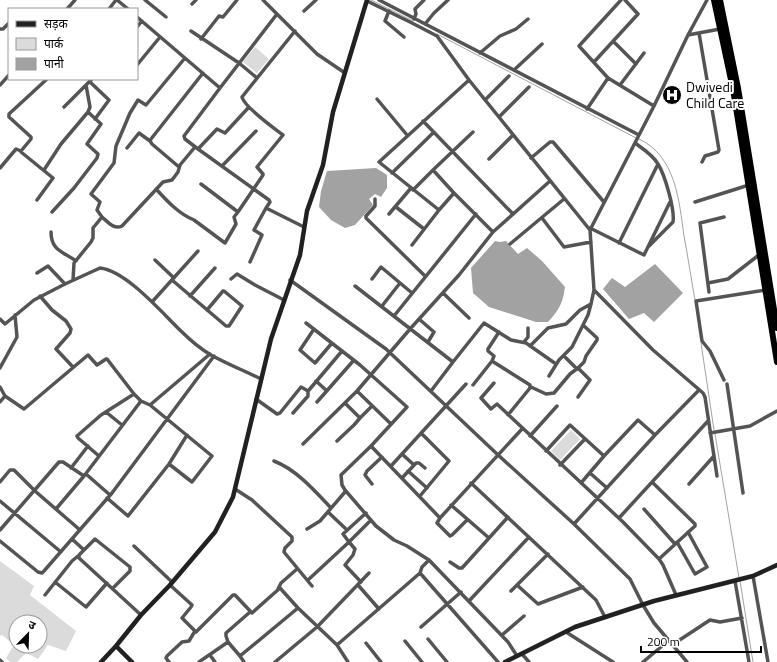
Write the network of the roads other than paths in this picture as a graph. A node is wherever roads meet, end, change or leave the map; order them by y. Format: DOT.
graph roads {
  1 [pos="75,0"];
  2 [pos="117,0"];
  3 [pos="145,0"];
  4 [pos="196,0"];
  5 [pos="237,0"];
  6 [pos="263,0"];
  7 [pos="316,0"];
  8 [pos="379,0"];
  9 [pos="424,0"];
  10 [pos="448,0"];
  11 [pos="621,0"];
  12 [pos="625,0"];
  13 [pos="707,0"];
  14 [pos="714,0"];
  15 [pos="720,0"];
  16 [pos="367,1"];
  17 [pos="192,4"];
  18 [pos="69,8"];
  19 [pos="110,8"];
  20 [pos="127,8"];
  21 [pos="304,11"];
  22 [pos="389,11"];
  23 [pos="277,14"];
  24 [pos="166,17"];
  25 [pos="138,18"];
  26 [pos="414,19"];
  27 [pos="528,19"];
  28 [pos="142,21"];
  29 [pos="424,24"];
  30 [pos="138,26"];
  31 [pos="720,29"];
  32 [pos="191,31"];
  33 [pos="295,31"];
  34 [pos="699,33"];
  35 [pos="688,35"];
  36 [pos="160,37"];
  37 [pos="404,37"];
  38 [pos="201,39"];
  39 [pos="613,41"];
  40 [pos="542,44"];
  41 [pos="480,53"];
  42 [pos="644,53"];
  43 [pos="185,58"];
  44 [pos="594,62"];
  45 [pos="239,63"];
  46 [pos="138,64"];
  47 [pos="636,64"];
  48 [pos="514,70"];
  49 [pos="203,73"];
  50 [pos="345,74"];
  51 [pos="8,76"];
  52 [pos="509,76"];
  53 [pos="257,78"];
  54 [pos="608,78"];
  55 [pos="45,80"];
  56 [pos="91,80"];
  57 [pos="469,80"];
  58 [pos="0,85"];
  59 [pos="86,85"];
  60 [pos="620,85"];
  61 [pos="529,87"];
  62 [pos="220,88"];
  63 [pos="377,99"];
  64 [pos="485,100"];
  65 [pos="654,106"];
  66 [pos="64,107"];
  67 [pos="249,107"];
  68 [pos="587,109"];
  69 [pos="88,112"];
  70 [pos="499,117"];
  71 [pos="95,118"];
  72 [pos="423,121"];
  73 [pos="256,131"];
  74 [pos="434,132"];
  75 [pos="473,132"];
  76 [pos="408,135"];
  77 [pos="513,135"];
  78 [pos="639,135"];
  79 [pos="150,141"];
  80 [pos="635,142"];
  81 [pos="127,148"];
  82 [pos="197,148"];
  83 [pos="21,151"];
  84 [pos="452,151"];
  85 [pos="531,158"];
  86 [pos="488,159"];
  87 [pos="702,162"];
  88 [pos="658,164"];
  89 [pos="222,166"];
  90 [pos="179,167"];
  91 [pos="0,168"];
  92 [pos="44,170"];
  93 [pos="433,170"];
  94 [pos="392,173"];
  95 [pos="550,181"];
  96 [pos="201,184"];
  97 [pos="749,185"];
  98 [pos="156,189"];
  99 [pos="252,189"];
  100 [pos="412,189"];
  101 [pos="454,193"];
  102 [pos="375,199"];
  103 [pos="564,199"];
  104 [pos="37,200"];
  105 [pos="671,201"];
  106 [pos="604,202"];
  107 [pos="695,202"];
  108 [pos="396,207"];
  109 [pos="266,208"];
  110 [pos="439,210"];
  111 [pos="52,212"];
  112 [pos="238,212"];
  113 [pos="389,214"];
  114 [pos="476,214"];
  115 [pos="513,214"];
  116 [pos="102,217"];
  117 [pos="724,217"];
  118 [pos="542,218"];
  119 [pos="304,227"];
  120 [pos="424,229"];
  121 [pos="590,229"];
  122 [pos="51,232"];
  123 [pos="493,232"];
  124 [pos="591,242"];
  125 [pos="619,243"];
  126 [pos="510,244"];
  127 [pos="412,245"];
  128 [pos="648,247"];
  129 [pos="198,251"];
  130 [pos="760,254"];
  131 [pos="155,260"];
  132 [pos="76,261"];
  133 [pos="250,262"];
  134 [pos="215,268"];
  135 [pos="37,273"];
  136 [pos="425,276"];
  137 [pos="173,279"];
  138 [pos="372,279"];
  139 [pos="73,280"];
  140 [pos="231,280"];
  141 [pos="290,280"];
  142 [pos="400,283"];
  143 [pos="708,283"];
  144 [pos="65,284"];
  145 [pos="355,286"];
  146 [pos="594,290"];
  147 [pos="771,290"];
  148 [pos="709,292"];
  149 [pos="412,293"];
  150 [pos="443,293"];
  151 [pos="40,296"];
  152 [pos="190,296"];
  153 [pos="284,300"];
  154 [pos="152,302"];
  155 [pos="591,304"];
  156 [pos="382,306"];
  157 [pos="207,310"];
  158 [pos="16,315"];
  159 [pos="394,316"];
  160 [pos="469,318"];
  161 [pos="419,319"];
  162 [pos="0,320"];
  163 [pos="306,323"];
  164 [pos="583,326"];
  165 [pos="410,328"];
  166 [pos="528,328"];
  167 [pos="777,328"];
  168 [pos="314,329"];
  169 [pos="499,332"];
  170 [pos="428,342"];
  171 [pos="524,342"];
  172 [pos="332,343"];
  173 [pos="530,346"];
  174 [pos="342,351"];
  175 [pos="390,352"];
  176 [pos="212,355"];
  177 [pos="564,356"];
  178 [pos="354,360"];
  179 [pos="492,361"];
  180 [pos="453,362"];
  181 [pos="777,362"];
  182 [pos="556,364"];
  183 [pos="73,367"];
  184 [pos="0,368"];
  185 [pos="578,369"];
  186 [pos="371,374"];
  187 [pos="549,376"];
  188 [pos="261,379"];
  189 [pos="724,380"];
  190 [pos="316,381"];
  191 [pos="494,383"];
  192 [pos="466,384"];
  193 [pos="727,384"];
  194 [pos="473,385"];
  195 [pos="0,387"];
  196 [pos="530,387"];
  197 [pos="699,390"];
  198 [pos="308,391"];
  199 [pos="327,391"];
  200 [pos="357,391"];
  201 [pos="431,391"];
  202 [pos="134,394"];
  203 [pos="5,396"];
  204 [pos="578,397"];
  205 [pos="256,399"];
  206 [pos="141,401"];
  207 [pos="0,402"];
  208 [pos="317,402"];
  209 [pos="345,403"];
  210 [pos="150,405"];
  211 [pos="372,406"];
  212 [pos="446,406"];
  213 [pos="557,406"];
  214 [pos="777,411"];
  215 [pos="106,412"];
  216 [pos="293,413"];
  217 [pos="508,415"];
  218 [pos="167,418"];
  219 [pos="360,418"];
  220 [pos="708,422"];
  221 [pos="391,424"];
  222 [pos="122,426"];
  223 [pos="522,429"];
  224 [pos="733,429"];
  225 [pos="420,433"];
  226 [pos="713,433"];
  227 [pos="188,435"];
  228 [pos="655,435"];
  229 [pos="530,436"];
  230 [pos="585,439"];
  231 [pos="337,441"];
  232 [pos="303,444"];
  233 [pos="88,446"];
  234 [pos="371,446"];
  235 [pos="546,451"];
  236 [pos="402,454"];
  237 [pos="498,454"];
  238 [pos="100,456"];
  239 [pos="604,456"];
  240 [pos="714,456"];
  241 [pos="382,457"];
  242 [pos="274,461"];
  243 [pos="169,464"];
  244 [pos="414,465"];
  245 [pos="560,465"];
  246 [pos="391,466"];
  247 [pos="71,468"];
  248 [pos="425,468"];
  249 [pos="408,471"];
  250 [pos="590,473"];
  251 [pos="85,475"];
  252 [pos="717,476"];
  253 [pos="402,478"];
  254 [pos="0,482"];
  255 [pos="652,482"];
  256 [pos="471,483"];
  257 [pos="581,483"];
  258 [pos="372,484"];
  259 [pos="689,484"];
  260 [pos="427,488"];
  261 [pos="606,488"];
  262 [pos="235,489"];
  263 [pos="345,490"];
  264 [pos="35,491"];
  265 [pos="743,493"];
  266 [pos="109,496"];
  267 [pos="420,496"];
  268 [pos="597,498"];
  269 [pos="0,501"];
  270 [pos="451,505"];
  271 [pos="56,509"];
  272 [pos="644,509"];
  273 [pos="330,510"];
  274 [pos="366,513"];
  275 [pos="15,514"];
  276 [pos="508,517"];
  277 [pos="440,518"];
  278 [pos="619,518"];
  279 [pos="371,520"];
  280 [pos="467,520"];
  281 [pos="574,524"];
  282 [pos="307,529"];
  283 [pos="0,530"];
  284 [pos="80,530"];
  285 [pos="347,530"];
  286 [pos="688,532"];
  287 [pos="529,537"];
  288 [pos="489,538"];
  289 [pos="72,539"];
  290 [pos="0,541"];
  291 [pos="349,542"];
  292 [pos="676,543"];
  293 [pos="134,546"];
  294 [pos="84,550"];
  295 [pos="61,552"];
  296 [pos="548,554"];
  297 [pos="78,556"];
  298 [pos="659,559"];
  299 [pos="429,560"];
  300 [pos="450,562"];
  301 [pos="777,565"];
  302 [pos="297,569"];
  303 [pos="369,573"];
  304 [pos="420,573"];
  305 [pos="753,576"];
  306 [pos="308,580"];
  307 [pos="736,580"];
  308 [pos="55,582"];
  309 [pos="107,583"];
  310 [pos="359,583"];
  311 [pos="171,584"];
  312 [pos="517,584"];
  313 [pos="312,586"];
  314 [pos="583,587"];
  315 [pos="113,588"];
  316 [pos="278,589"];
  317 [pos="511,591"];
  318 [pos="461,592"];
  319 [pos="45,595"];
  320 [pos="676,595"];
  321 [pos="469,601"];
  322 [pos="447,603"];
  323 [pos="643,605"];
  324 [pos="298,608"];
  325 [pos="379,609"];
  326 [pos="250,612"];
  327 [pos="141,615"];
  328 [pos="524,616"];
  329 [pos="605,617"];
  330 [pos="742,618"];
  331 [pos="317,626"];
  332 [pos="421,627"];
  333 [pos="195,631"];
  334 [pos="566,632"];
  335 [pos="502,635"];
  336 [pos="428,639"];
  337 [pos="405,641"];
  338 [pos="668,641"];
  339 [pos="228,642"];
  340 [pos="366,643"];
  341 [pos="337,645"];
  342 [pos="672,645"];
  343 [pos="116,646"];
  344 [pos="210,655"];
  345 [pos="520,655"];
  346 [pos="240,656"];
  347 [pos="101,662"];
  348 [pos="132,662"];
  349 [pos="169,662"];
  350 [pos="199,662"];
  351 [pos="215,662"];
  352 [pos="244,662"];
  353 [pos="275,662"];
  354 [pos="348,662"];
  355 [pos="381,662"];
  356 [pos="422,662"];
  357 [pos="447,662"];
  358 [pos="498,662"];
  359 [pos="505,662"];
  360 [pos="529,662"];
  361 [pos="613,662"];
  362 [pos="643,662"];
  363 [pos="687,662"];
  364 [pos="749,662"];
  365 [pos="768,662"];
  1 -- 18 [label="street"];
  2 -- 19 [label="street"];
  2 -- 20 [label="street"];
  3 -- 24 [label="street"];
  4 -- 17 [label="street"];
  5 -- 38 [label="street"];
  6 -- 23 [label="street"];
  7 -- 21 [label="street"];
  8 -- 26 [label="street"];
  9 -- 26 [label="street"];
  10 -- 29 [label="street"];
  11 -- 44 [label="street"];
  12 -- 39 [label="street"];
  13 -- 35 [label="street"];
  14 -- 31 [label="highway"];
  15 -- 147 [label="highway"];
  16 -- 22 [label="street"];
  16 -- 50 [label="street"];
  22 -- 37 [label="street"];
  22 -- 57 [label="street"];
  23 -- 33 [label="street"];
  23 -- 45 [label="street"];
  25 -- 28 [label="street"];
  26 -- 29 [label="street"];
  27 -- 41 [label="street"];
  28 -- 30 [label="street"];
  28 -- 36 [label="street"];
  29 -- 41 [label="street"];
  31 -- 34 [label="street"];
  31 -- 97 [label="highway"];
  32 -- 38 [label="street"];
  33 -- 50 [label="street"];
  33 -- 53 [label="street"];
  34 -- 35 [label="street"];
  34 -- 87 [label="street"];
  35 -- 65 [label="street"];
  36 -- 43 [label="street"];
  36 -- 46 [label="street"];
  38 -- 45 [label="street"];
  39 -- 44 [label="street"];
  39 -- 47 [label="street"];
  40 -- 48 [label="street"];
  41 -- 48 [label="street"];
  42 -- 47 [label="street"];
  43 -- 49 [label="street"];
  43 -- 116 [label="street"];
  44 -- 54 [label="street"];
  45 -- 53 [label="street"];
  45 -- 62 [label="street"];
  47 -- 60 [label="street"];
  48 -- 68 [label="street"];
  49 -- 62 [label="street"];
  49 -- 79 [label="street"];
  50 -- 119 [label="street"];
  51 -- 58 [label="street"];
  52 -- 64 [label="street"];
  53 -- 67 [label="street"];
  54 -- 60 [label="street"];
  54 -- 68 [label="street"];
  55 -- 83 [label="street"];
  56 -- 59 [label="street"];
  56 -- 71 [label="street"];
  57 -- 64 [label="street"];
  57 -- 72 [label="street"];
  59 -- 66 [label="street"];
  59 -- 69 [label="street"];
  60 -- 65 [label="street"];
  61 -- 70 [label="street"];
  62 -- 82 [label="street"];
  63 -- 76 [label="street"];
  64 -- 70 [label="street"];
  65 -- 78 [label="street"];
  67 -- 82 [label="street"];
  67 -- 99 [label="street"];
  68 -- 78 [label="street"];
  69 -- 71 [label="street"];
  69 -- 92 [label="street"];
  70 -- 77 [label="street"];
  71 -- 111 [label="street"];
  72 -- 74 [label="street"];
  72 -- 76 [label="street"];
  73 -- 89 [label="street"];
  74 -- 84 [label="street"];
  74 -- 94 [label="street"];
  75 -- 84 [label="street"];
  76 -- 94 [label="street"];
  77 -- 85 [label="street"];
  77 -- 86 [label="street"];
  78 -- 80 [label="street"];
  79 -- 81 [label="street"];
  79 -- 90 [label="street"];
  80 -- 88 [label="street"];
  80 -- 106 [label="street"];
  82 -- 89 [label="street"];
  82 -- 90 [label="street"];
  83 -- 91 [label="street"];
  83 -- 92 [label="street"];
  84 -- 93 [label="street"];
  84 -- 115 [label="street"];
  85 -- 95 [label="street"];
  85 -- 106 [label="street"];
  88 -- 105 [label="street"];
  88 -- 125 [label="street"];
  89 -- 99 [label="street"];
  90 -- 98 [label="street"];
  92 -- 104 [label="street"];
  93 -- 100 [label="street"];
  93 -- 101 [label="street"];
  94 -- 100 [label="street"];
  95 -- 103 [label="street"];
  95 -- 115 [label="street"];
  96 -- 112 [label="street"];
  97 -- 107 [label="street"];
  97 -- 130 [label="highway"];
  98 -- 112 [label="street"];
  98 -- 116 [label="street"];
  99 -- 109 [label="street"];
  99 -- 112 [label="street"];
  100 -- 108 [label="street"];
  100 -- 110 [label="street"];
  101 -- 110 [label="street"];
  101 -- 114 [label="street"];
  102 -- 136 [label="street"];
  103 -- 118 [label="street"];
  103 -- 121 [label="street"];
  105 -- 128 [label="street"];
  105 -- 128 [label="street"];
  106 -- 121 [label="street"];
  108 -- 113 [label="street"];
  108 -- 120 [label="street"];
  109 -- 119 [label="street"];
  109 -- 133 [label="street"];
  110 -- 120 [label="street"];
  114 -- 123 [label="street"];
  114 -- 136 [label="street"];
  115 -- 123 [label="street"];
  116 -- 132 [label="street"];
  117 -- 143 [label="street"];
  118 -- 124 [label="street"];
  118 -- 126 [label="street"];
  119 -- 141 [label="street"];
  120 -- 127 [label="street"];
  121 -- 124 [label="street"];
  121 -- 125 [label="street"];
  122 -- 132 [label="street"];
  123 -- 150 [label="street"];
  124 -- 146 [label="street"];
  125 -- 128 [label="street"];
  129 -- 137 [label="street"];
  130 -- 143 [label="street"];
  130 -- 147 [label="highway"];
  131 -- 137 [label="street"];
  132 -- 139 [label="street"];
  134 -- 152 [label="street"];
  135 -- 144 [label="street"];
  136 -- 149 [label="street"];
  137 -- 152 [label="street"];
  137 -- 154 [label="street"];
  138 -- 142 [label="street"];
  139 -- 144 [label="street"];
  139 -- 154 [label="street"];
  140 -- 153 [label="street"];
  141 -- 153 [label="street"];
  141 -- 175 [label="street"];
  142 -- 149 [label="street"];
  142 -- 156 [label="street"];
  143 -- 148 [label="street"];
  144 -- 151 [label="street"];
  145 -- 156 [label="street"];
  146 -- 155 [label="street"];
  146 -- 197 [label="street"];
  147 -- 167 [label="highway"];
  147 -- 181 [label="highway"];
  147 -- 189 [label="street"];
  149 -- 159 [label="street"];
  150 -- 160 [label="street"];
  150 -- 161 [label="street"];
  151 -- 158 [label="street"];
  151 -- 183 [label="street"];
  152 -- 157 [label="street"];
  153 -- 188 [label="street"];
  154 -- 176 [label="street"];
  155 -- 164 [label="street"];
  155 -- 173 [label="street"];
  156 -- 159 [label="street"];
  157 -- 157 [label="street"];
  158 -- 162 [label="street"];
  158 -- 184 [label="street"];
  159 -- 165 [label="street"];
  161 -- 165 [label="street"];
  161 -- 170 [label="street"];
  163 -- 168 [label="street"];
  164 -- 177 [label="street"];
  164 -- 185 [label="street"];
  165 -- 170 [label="street"];
  165 -- 175 [label="street"];
  166 -- 171 [label="street"];
  168 -- 172 [label="street"];
  168 -- 172 [label="street"];
  169 -- 171 [label="street"];
  169 -- 179 [label="street"];
  169 -- 180 [label="street"];
  170 -- 180 [label="street"];
  171 -- 173 [label="street"];
  172 -- 174 [label="street"];
  173 -- 182 [label="street"];
  174 -- 178 [label="street"];
  174 -- 190 [label="street"];
  175 -- 186 [label="street"];
  175 -- 201 [label="street"];
  176 -- 188 [label="street"];
  176 -- 210 [label="street"];
  176 -- 218 [label="street"];
  177 -- 182 [label="street"];
  177 -- 185 [label="street"];
  178 -- 186 [label="street"];
  178 -- 199 [label="street"];
  179 -- 194 [label="street"];
  179 -- 196 [label="street"];
  180 -- 201 [label="street"];
  182 -- 187 [label="street"];
  183 -- 202 [label="street"];
  183 -- 203 [label="street"];
  185 -- 196 [label="street"];
  185 -- 204 [label="street"];
  186 -- 200 [label="street"];
  186 -- 221 [label="street"];
  188 -- 205 [label="street"];
  190 -- 198 [label="street"];
  190 -- 199 [label="street"];
  191 -- 217 [label="street"];
  192 -- 212 [label="street"];
  193 -- 224 [label="street"];
  195 -- 203 [label="street"];
  196 -- 217 [label="street"];
  197 -- 220 [label="street"];
  197 -- 228 [label="street"];
  198 -- 205 [label="street"];
  198 -- 216 [label="street"];
  199 -- 208 [label="street"];
  200 -- 209 [label="street"];
  200 -- 211 [label="street"];
  201 -- 212 [label="street"];
  202 -- 206 [label="street"];
  202 -- 215 [label="street"];
  203 -- 207 [label="street"];
  205 -- 262 [label="street"];
  206 -- 210 [label="street"];
  206 -- 222 [label="street"];
  209 -- 219 [label="street"];
  209 -- 232 [label="street"];
  210 -- 218 [label="street"];
  211 -- 219 [label="street"];
  211 -- 221 [label="street"];
  212 -- 225 [label="street"];
  212 -- 237 [label="street"];
  213 -- 229 [label="street"];
  214 -- 224 [label="street"];
  215 -- 222 [label="street"];
  215 -- 233 [label="street"];
  217 -- 223 [label="street"];
  218 -- 227 [label="street"];
  218 -- 266 [label="street"];
  219 -- 231 [label="street"];
  220 -- 226 [label="street"];
  220 -- 255 [label="street"];
  221 -- 234 [label="street"];
  222 -- 238 [label="street"];
  223 -- 229 [label="street"];
  223 -- 237 [label="street"];
  224 -- 226 [label="street"];
  224 -- 265 [label="street"];
  225 -- 236 [label="street"];
  225 -- 260 [label="street"];
  226 -- 240 [label="street"];
  227 -- 243 [label="street"];
  227 -- 243 [label="street"];
  228 -- 239 [label="street"];
  228 -- 261 [label="street"];
  229 -- 235 [label="street"];
  230 -- 235 [label="street"];
  230 -- 239 [label="street"];
  230 -- 245 [label="street"];
  233 -- 238 [label="street"];
  233 -- 247 [label="street"];
  234 -- 241 [label="street"];
  234 -- 263 [label="street"];
  235 -- 245 [label="street"];
  236 -- 244 [label="street"];
  236 -- 246 [label="street"];
  237 -- 256 [label="street"];
  237 -- 281 [label="street"];
  238 -- 251 [label="street"];
  239 -- 250 [label="street"];
  240 -- 252 [label="street"];
  240 -- 259 [label="street"];
  241 -- 246 [label="street"];
  241 -- 258 [label="street"];
  242 -- 273 [label="street"];
  243 -- 266 [label="street"];
  244 -- 248 [label="street"];
  244 -- 249 [label="street"];
  245 -- 257 [label="street"];
  246 -- 253 [label="street"];
  247 -- 251 [label="street"];
  247 -- 264 [label="street"];
  249 -- 253 [label="street"];
  249 -- 260 [label="street"];
  250 -- 257 [label="street"];
  250 -- 261 [label="street"];
  251 -- 266 [label="street"];
  251 -- 271 [label="street"];
  253 -- 267 [label="street"];
  254 -- 264 [label="street"];
  255 -- 278 [label="street"];
  255 -- 286 [label="street"];
  256 -- 270 [label="street"];
  256 -- 276 [label="street"];
  257 -- 268 [label="street"];
  260 -- 267 [label="street"];
  261 -- 268 [label="street"];
  262 -- 302 [label="street"];
  262 -- 311 [label="street"];
  263 -- 273 [label="street"];
  263 -- 274 [label="street"];
  264 -- 271 [label="street"];
  264 -- 275 [label="street"];
  266 -- 284 [label="street"];
  267 -- 277 [label="street"];
  268 -- 278 [label="street"];
  268 -- 281 [label="street"];
  269 -- 275 [label="street"];
  270 -- 277 [label="street"];
  270 -- 280 [label="street"];
  271 -- 284 [label="street"];
  272 -- 292 [label="street"];
  273 -- 282 [label="street"];
  273 -- 285 [label="street"];
  274 -- 279 [label="street"];
  274 -- 285 [label="street"];
  275 -- 283 [label="street"];
  275 -- 295 [label="street"];
  276 -- 287 [label="street"];
  276 -- 288 [label="street"];
  277 -- 280 [label="street"];
  278 -- 298 [label="street"];
  279 -- 291 [label="street"];
  279 -- 299 [label="street"];
  280 -- 288 [label="street"];
  281 -- 323 [label="street"];
  284 -- 289 [label="street"];
  285 -- 291 [label="street"];
  286 -- 292 [label="street"];
  286 -- 292 [label="street"];
  287 -- 296 [label="street"];
  287 -- 321 [label="street"];
  288 -- 300 [label="street"];
  289 -- 294 [label="street"];
  289 -- 295 [label="street"];
  290 -- 295 [label="street"];
  291 -- 306 [label="street"];
  291 -- 310 [label="street"];
  292 -- 298 [label="street"];
  293 -- 311 [label="street"];
  294 -- 297 [label="street"];
  294 -- 315 [label="street"];
  296 -- 312 [label="street"];
  296 -- 314 [label="street"];
  297 -- 308 [label="street"];
  297 -- 309 [label="street"];
  298 -- 320 [label="street"];
  299 -- 304 [label="street"];
  299 -- 318 [label="street"];
  301 -- 305 [label="street"];
  302 -- 306 [label="street"];
  302 -- 316 [label="street"];
  303 -- 310 [label="street"];
  304 -- 322 [label="street"];
  304 -- 325 [label="street"];
  305 -- 307 [label="street"];
  305 -- 365 [label="street"];
  306 -- 313 [label="street"];
  307 -- 320 [label="street"];
  307 -- 330 [label="street"];
  308 -- 309 [label="street"];
  308 -- 319 [label="street"];
  309 -- 315 [label="street"];
  310 -- 325 [label="street"];
  310 -- 331 [label="street"];
  311 -- 327 [label="street"];
  311 -- 333 [label="street"];
  312 -- 314 [label="street"];
  312 -- 317 [label="street"];
  314 -- 329 [label="street"];
  315 -- 327 [label="street"];
  316 -- 324 [label="street"];
  316 -- 326 [label="street"];
  318 -- 321 [label="street"];
  318 -- 322 [label="street"];
  320 -- 323 [label="street"];
  321 -- 335 [label="street"];
  322 -- 332 [label="street"];
  322 -- 358 [label="street"];
  323 -- 329 [label="street"];
  323 -- 338 [label="street"];
  324 -- 331 [label="street"];
  324 -- 346 [label="street"];
  325 -- 341 [label="street"];
  326 -- 333 [label="street"];
  326 -- 339 [label="street"];
  327 -- 343 [label="street"];
  328 -- 335 [label="street"];
  329 -- 334 [label="street"];
  330 -- 342 [label="street"];
  330 -- 364 [label="street"];
  331 -- 341 [label="street"];
  331 -- 353 [label="street"];
  333 -- 349 [label="street"];
  334 -- 345 [label="street"];
  334 -- 361 [label="street"];
  335 -- 345 [label="street"];
  336 -- 357 [label="street"];
  337 -- 356 [label="street"];
  338 -- 342 [label="street"];
  338 -- 362 [label="street"];
  339 -- 344 [label="street"];
  339 -- 346 [label="street"];
  340 -- 355 [label="street"];
  341 -- 354 [label="street"];
  342 -- 363 [label="street"];
  343 -- 347 [label="street"];
  343 -- 348 [label="street"];
  344 -- 350 [label="street"];
  344 -- 351 [label="street"];
  345 -- 359 [label="street"];
  345 -- 360 [label="street"];
  346 -- 352 [label="street"];
}
